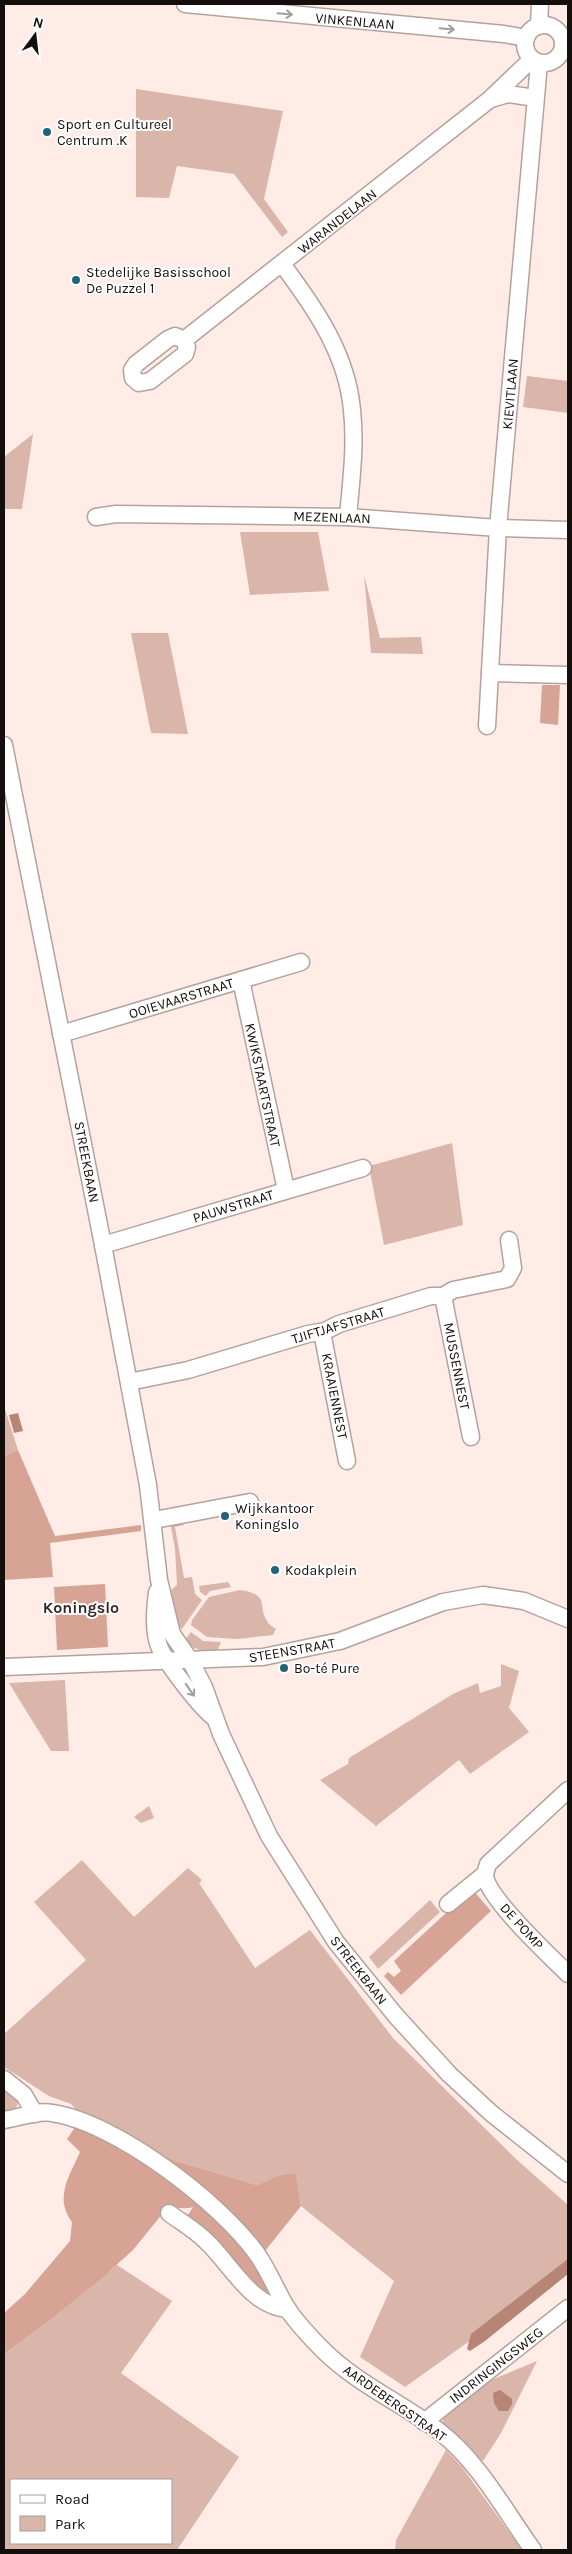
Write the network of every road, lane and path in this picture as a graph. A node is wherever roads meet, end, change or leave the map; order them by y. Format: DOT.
graph roads {
  1 [pos="185,4"];
  2 [pos="540,4"];
  3 [pos="539,26"];
  4 [pos="565,35"];
  5 [pos="526,38"];
  6 [pos="535,61"];
  7 [pos="535,98"];
  8 [pos="489,100"];
  9 [pos="282,264"];
  10 [pos="184,340"];
  11 [pos="96,517"];
  12 [pos="348,517"];
  13 [pos="498,528"];
  14 [pos="568,530"];
  15 [pos="490,673"];
  16 [pos="568,675"];
  17 [pos="487,726"];
  18 [pos="4,750"];
  19 [pos="301,962"];
  20 [pos="241,980"];
  21 [pos="61,1034"];
  22 [pos="363,1168"];
  23 [pos="286,1190"];
  24 [pos="509,1240"];
  25 [pos="103,1245"];
  26 [pos="443,1296"];
  27 [pos="322,1332"];
  28 [pos="129,1382"];
  29 [pos="471,1436"];
  30 [pos="347,1461"];
  31 [pos="250,1502"];
  32 [pos="154,1520"];
  33 [pos="159,1580"];
  34 [pos="568,1619"];
  35 [pos="168,1660"];
  36 [pos="190,1660"];
  37 [pos="4,1667"];
  38 [pos="214,1717"];
  39 [pos="568,1790"];
  40 [pos="484,1874"];
  41 [pos="448,1904"];
  42 [pos="568,1974"];
  43 [pos="4,2079"];
  44 [pos="35,2114"];
  45 [pos="4,2120"];
  46 [pos="568,2174"];
  47 [pos="169,2213"];
  48 [pos="288,2308"];
  49 [pos="568,2308"];
  50 [pos="424,2422"];
  51 [pos="533,2550"];
  1 -- 5 [label="street, VINKENLAAN, one-way"];
  2 -- 3 [label="street"];
  3 -- 4 [label="street, WARANDELAAN"];
  3 -- 5 [label="street"];
  4 -- 6 [label="street, WARANDELAAN"];
  5 -- 6 [label="street"];
  6 -- 7 [label="street, KIEVITLAAN"];
  6 -- 8 [label="street, WARANDELAAN"];
  7 -- 8 [label="street, WARANDELAAN"];
  7 -- 13 [label="street, KIEVITLAAN"];
  8 -- 9 [label="street, WARANDELAAN"];
  9 -- 10 [label="street, WARANDELAAN"];
  9 -- 12 [label="street"];
  11 -- 12 [label="street, MEZENLAAN"];
  12 -- 13 [label="street, MEZENLAAN"];
  13 -- 14 [label="street, MEZENLAAN"];
  13 -- 15 [label="street, KIEVITLAAN"];
  15 -- 16 [label="street"];
  15 -- 17 [label="street, KIEVITLAAN"];
  18 -- 21 [label="street, STREEKBAAN"];
  19 -- 20 [label="street, OOIEVAARSTRAAT"];
  20 -- 21 [label="street, OOIEVAARSTRAAT"];
  20 -- 23 [label="street, KWIKSTAARTSTRAAT"];
  21 -- 25 [label="street, STREEKBAAN"];
  22 -- 23 [label="street, PAUWSTRAAT"];
  23 -- 25 [label="street, PAUWSTRAAT"];
  24 -- 26 [label="street, TJIFTJAFSTRAAT"];
  25 -- 28 [label="street, STREEKBAAN"];
  26 -- 27 [label="street, TJIFTJAFSTRAAT"];
  26 -- 29 [label="street, MUSSENNEST"];
  27 -- 28 [label="street, TJIFTJAFSTRAAT"];
  27 -- 30 [label="street, KRAAIENNEST"];
  28 -- 32 [label="street, STREEKBAAN"];
  31 -- 32 [label="street"];
  32 -- 33 [label="street, STREEKBAAN"];
  33 -- 35 [label="street, STREEKBAAN"];
  33 -- 36 [label="street, STREEKBAAN"];
  34 -- 36 [label="street, STEENSTRAAT"];
  35 -- 36 [label="street, STEENSTRAAT"];
  35 -- 37 [label="street, STEENSTRAAT"];
  35 -- 38 [label="street, STREEKBAAN, one-way"];
  36 -- 38 [label="street, STREEKBAAN"];
  38 -- 46 [label="street, STREEKBAAN"];
  39 -- 40 [label="street"];
  40 -- 41 [label="street"];
  40 -- 42 [label="street, DE POMP"];
  43 -- 44 [label="street"];
  44 -- 45 [label="street, AARDEBERGSTRAAT"];
  44 -- 48 [label="street, AARDEBERGSTRAAT"];
  47 -- 48 [label="street"];
  48 -- 50 [label="street, AARDEBERGSTRAAT"];
  49 -- 50 [label="street, INDRINGINGSWEG"];
  50 -- 51 [label="street, AARDEBERGSTRAAT"];
}
